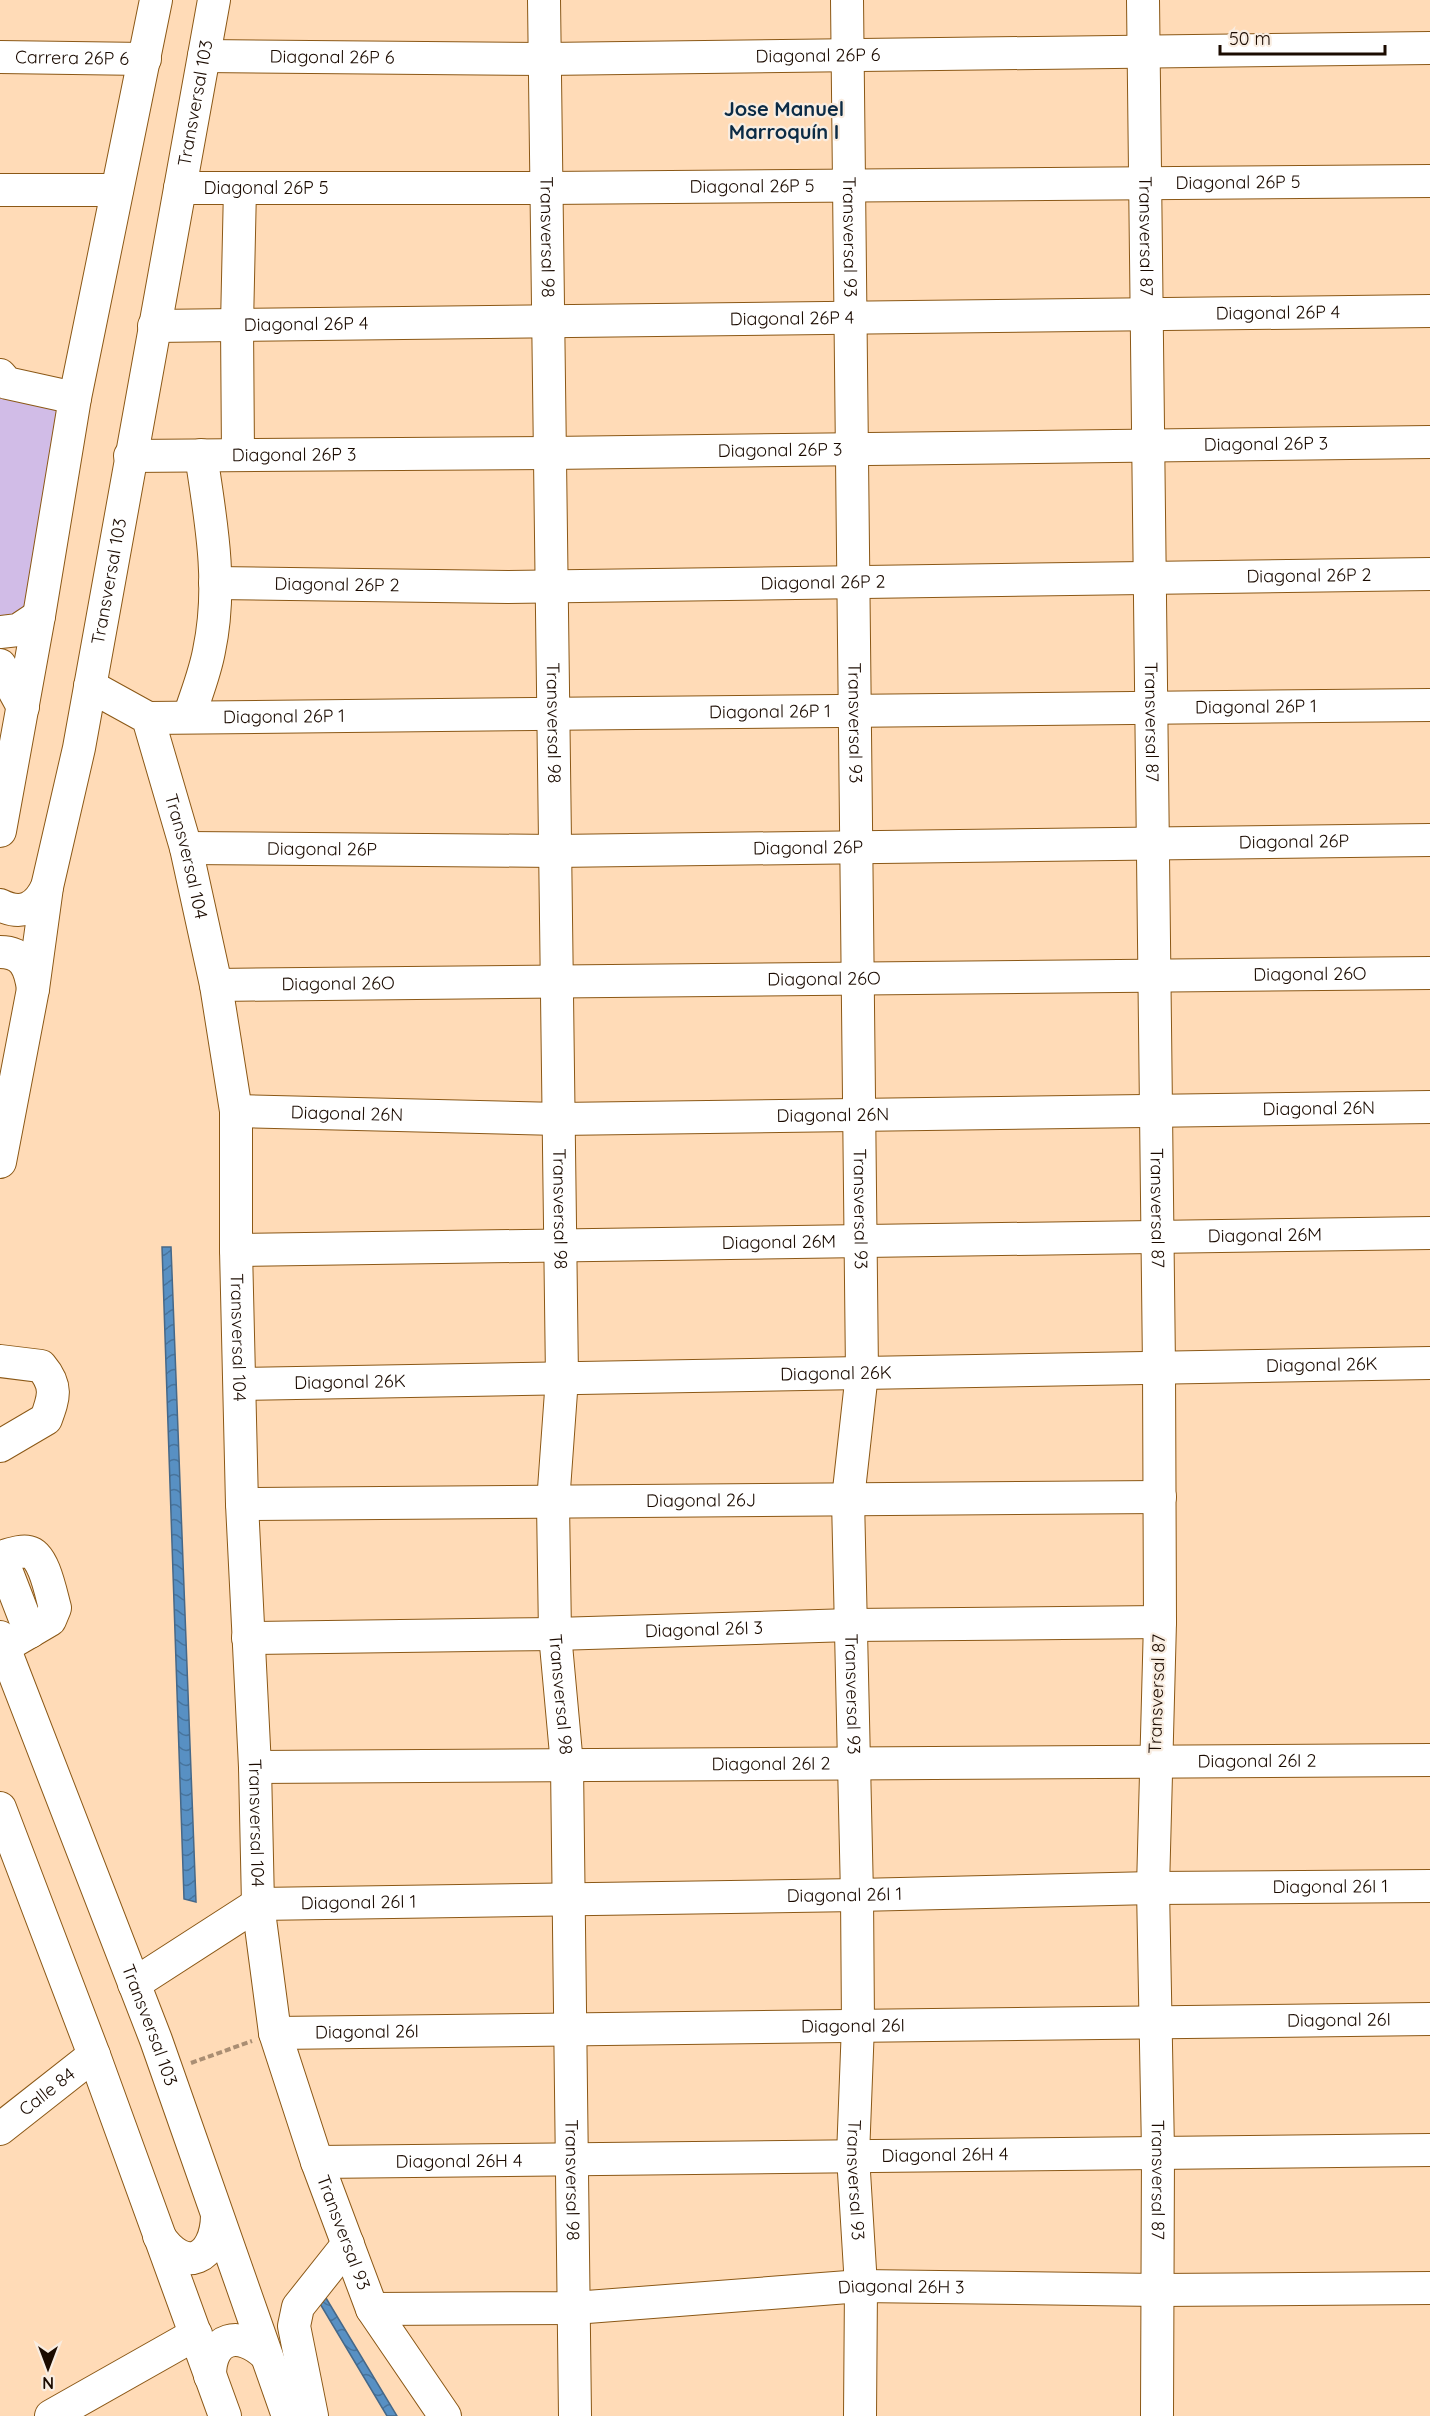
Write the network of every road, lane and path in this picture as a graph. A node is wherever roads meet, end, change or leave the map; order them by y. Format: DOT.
graph roads {
  1 [pos="156,0"];
  2 [pos="214,0"];
  3 [pos="544,0"];
  4 [pos="848,0"];
  5 [pos="1143,0"];
  6 [pos="1430,48"];
  7 [pos="1144,51"];
  8 [pos="848,55"];
  9 [pos="204,56"];
  10 [pos="0,57"];
  11 [pos="145,58"];
  12 [pos="545,59"];
  13 [pos="1430,181"];
  14 [pos="1145,183"];
  15 [pos="850,186"];
  16 [pos="180,188"];
  17 [pos="240,188"];
  18 [pos="546,188"];
  19 [pos="0,190"];
  20 [pos="117,190"];
  21 [pos="1430,310"];
  22 [pos="1147,314"];
  23 [pos="851,318"];
  24 [pos="548,322"];
  25 [pos="237,325"];
  26 [pos="154,326"];
  27 [pos="0,375"];
  28 [pos="75,398"];
  29 [pos="1430,442"];
  30 [pos="1148,446"];
  31 [pos="852,449"];
  32 [pos="550,453"];
  33 [pos="201,455"];
  34 [pos="238,455"];
  35 [pos="130,456"];
  36 [pos="1430,574"];
  37 [pos="1150,578"];
  38 [pos="854,582"];
  39 [pos="215,583"];
  40 [pos="551,586"];
  41 [pos="39,616"];
  42 [pos="0,632"];
  43 [pos="0,665"];
  44 [pos="90,686"];
  45 [pos="1430,705"];
  46 [pos="23,707"];
  47 [pos="1151,708"];
  48 [pos="855,711"];
  49 [pos="553,714"];
  50 [pos="189,717"];
  51 [pos="147,718"];
  52 [pos="0,831"];
  53 [pos="1430,840"];
  54 [pos="1153,843"];
  55 [pos="856,847"];
  56 [pos="186,848"];
  57 [pos="555,851"];
  58 [pos="47,887"];
  59 [pos="0,905"];
  60 [pos="0,952"];
  61 [pos="1430,973"];
  62 [pos="1155,975"];
  63 [pos="858,978"];
  64 [pos="556,981"];
  65 [pos="216,985"];
  66 [pos="33,989"];
  67 [pos="1430,1107"];
  68 [pos="236,1111"];
  69 [pos="1156,1111"];
  70 [pos="859,1115"];
  71 [pos="558,1119"];
  72 [pos="0,1162"];
  73 [pos="1430,1233"];
  74 [pos="1158,1237"];
  75 [pos="861,1241"];
  76 [pos="561,1245"];
  77 [pos="236,1250"];
  78 [pos="0,1361"];
  79 [pos="1430,1363"];
  80 [pos="1160,1368"];
  81 [pos="862,1373"];
  82 [pos="562,1378"];
  83 [pos="240,1384"];
  84 [pos="0,1446"];
  85 [pos="1160,1497"];
  86 [pos="848,1499"];
  87 [pos="553,1503"];
  88 [pos="242,1504"];
  89 [pos="0,1557"];
  90 [pos="1160,1622"];
  91 [pos="851,1625"];
  92 [pos="555,1634"];
  93 [pos="11,1638"];
  94 [pos="248,1638"];
  95 [pos="1430,1760"];
  96 [pos="1155,1761"];
  97 [pos="854,1762"];
  98 [pos="567,1765"];
  99 [pos="255,1767"];
  100 [pos="0,1808"];
  101 [pos="1430,1886"];
  102 [pos="1153,1888"];
  103 [pos="857,1895"];
  104 [pos="569,1899"];
  105 [pos="258,1904"];
  106 [pos="134,1984"];
  107 [pos="1430,2019"];
  108 [pos="1155,2021"];
  109 [pos="858,2025"];
  110 [pos="570,2031"];
  111 [pos="275,2033"];
  112 [pos="94,2055"];
  113 [pos="0,2129"];
  114 [pos="1430,2150"];
  115 [pos="1158,2151"];
  116 [pos="853,2156"];
  117 [pos="572,2161"];
  118 [pos="317,2162"];
  119 [pos="217,2216"];
  120 [pos="159,2236"];
  121 [pos="348,2244"];
  122 [pos="861,2286"];
  123 [pos="1430,2288"];
  124 [pos="1157,2290"];
  125 [pos="574,2308"];
  126 [pos="372,2309"];
  127 [pos="196,2334"];
  128 [pos="266,2355"];
  129 [pos="210,2376"];
  130 [pos="51,2416"];
  131 [pos="225,2416"];
  132 [pos="288,2416"];
  133 [pos="312,2416"];
  134 [pos="445,2416"];
  135 [pos="575,2416"];
  136 [pos="860,2416"];
  137 [pos="1157,2416"];
  1 -- 11 [label="street"];
  2 -- 9 [label="street, Transversal 103"];
  3 -- 12 [label="street, Transversal 98"];
  4 -- 8 [label="street, Transversal 93"];
  5 -- 7 [label="street, Transversal 87"];
  6 -- 7 [label="street, Diagonal 26P 6"];
  7 -- 8 [label="street, Diagonal 26P 6"];
  7 -- 14 [label="street, Transversal 87"];
  8 -- 12 [label="street, Diagonal 26P 6"];
  8 -- 15 [label="street, Transversal 93"];
  9 -- 12 [label="street, Diagonal 26P 6"];
  9 -- 16 [label="street, Transversal 103"];
  10 -- 11 [label="street, Carrera 26P 6"];
  11 -- 20 [label="street"];
  12 -- 18 [label="street, Transversal 98"];
  13 -- 14 [label="street, Diagonal 26P 5"];
  14 -- 15 [label="street, Diagonal 26P 5"];
  14 -- 22 [label="street, Transversal 87"];
  15 -- 18 [label="street, Diagonal 26P 5"];
  15 -- 23 [label="street, Transversal 93"];
  16 -- 17 [label="street, Diagonal 26P 5"];
  16 -- 26 [label="street, Transversal 103"];
  17 -- 18 [label="street, Diagonal 26P 5"];
  17 -- 25 [label="street"];
  18 -- 24 [label="street, Transversal 98"];
  19 -- 20 [label="street"];
  20 -- 28 [label="street"];
  21 -- 22 [label="street, Diagonal 26P 4"];
  22 -- 23 [label="street, Diagonal 26P 4"];
  22 -- 30 [label="street, Transversal 87"];
  23 -- 24 [label="street, Diagonal 26P 4"];
  23 -- 31 [label="street, Transversal 93"];
  24 -- 25 [label="street, Diagonal 26P 4"];
  24 -- 32 [label="street, Transversal 98"];
  25 -- 26 [label="street, Diagonal 26P 4"];
  25 -- 34 [label="street"];
  26 -- 35 [label="street, Transversal 103"];
  27 -- 28 [label="street"];
  28 -- 41 [label="street"];
  29 -- 30 [label="street, Diagonal 26P 3"];
  30 -- 31 [label="street, Diagonal 26P 3"];
  30 -- 37 [label="street, Transversal 87"];
  31 -- 32 [label="street, Diagonal 26P 3"];
  31 -- 38 [label="street, Transversal 93"];
  32 -- 34 [label="street, Diagonal 26P 3"];
  32 -- 40 [label="street, Transversal 98"];
  33 -- 34 [label="street, Diagonal 26P 3"];
  33 -- 35 [label="street, Diagonal 26P 3"];
  33 -- 39 [label="street"];
  35 -- 44 [label="street, Transversal 103"];
  36 -- 37 [label="street, Diagonal 26P 2"];
  37 -- 38 [label="street, Diagonal 26P 2"];
  37 -- 47 [label="street, Transversal 87"];
  38 -- 40 [label="street, Diagonal 26P 2"];
  38 -- 48 [label="street, Transversal 93"];
  39 -- 40 [label="street, Diagonal 26P 2"];
  39 -- 50 [label="street"];
  40 -- 49 [label="street, Transversal 98"];
  41 -- 42 [label="street"];
  41 -- 46 [label="street"];
  43 -- 46 [label="street"];
  44 -- 51 [label="street"];
  44 -- 58 [label="street, Transversal 103"];
  45 -- 47 [label="street, Diagonal 26P 1"];
  46 -- 52 [label="street"];
  47 -- 48 [label="street, Diagonal 26P 1"];
  47 -- 54 [label="street, Transversal 87"];
  48 -- 49 [label="street, Diagonal 26P 1"];
  48 -- 55 [label="street, Transversal 93"];
  49 -- 50 [label="street, Diagonal 26P 1"];
  49 -- 57 [label="street, Transversal 98"];
  50 -- 51 [label="street, Diagonal 26P 1"];
  51 -- 56 [label="street, Transversal 104"];
  53 -- 54 [label="street, Diagonal 26P"];
  54 -- 55 [label="street, Diagonal 26P"];
  54 -- 62 [label="street, Transversal 87"];
  55 -- 57 [label="street, Diagonal 26P"];
  55 -- 63 [label="street, Transversal 93"];
  56 -- 57 [label="street, Diagonal 26P"];
  56 -- 65 [label="street, Transversal 104"];
  57 -- 64 [label="street, Transversal 98"];
  58 -- 59 [label="street"];
  58 -- 66 [label="street, Transversal 103"];
  60 -- 66 [label="street"];
  61 -- 62 [label="street, Diagonal 26O"];
  62 -- 63 [label="street, Diagonal 26O"];
  62 -- 69 [label="street, Transversal 87"];
  63 -- 64 [label="street, Diagonal 26O"];
  63 -- 70 [label="street, Transversal 93"];
  64 -- 65 [label="street, Diagonal 26O"];
  64 -- 71 [label="street, Transversal 98"];
  65 -- 68 [label="street, Transversal 104"];
  66 -- 72 [label="street, Transversal 103"];
  67 -- 69 [label="street, Diagonal 26N"];
  68 -- 71 [label="street, Diagonal 26N"];
  68 -- 77 [label="street, Transversal 104"];
  69 -- 70 [label="street, Diagonal 26N"];
  69 -- 74 [label="street, Transversal 87"];
  70 -- 71 [label="street, Diagonal 26N"];
  70 -- 75 [label="street, Transversal 93"];
  71 -- 76 [label="street, Transversal 98"];
  73 -- 74 [label="street, Diagonal 26M"];
  74 -- 75 [label="street, Diagonal 26M"];
  74 -- 80 [label="street, Transversal 87"];
  75 -- 76 [label="street, Diagonal 26M"];
  75 -- 81 [label="street, Transversal 93"];
  76 -- 77 [label="street, Diagonal 26M"];
  76 -- 82 [label="street, Transversal 98"];
  77 -- 83 [label="street, Transversal 104"];
  78 -- 84 [label="street"];
  79 -- 80 [label="street, Diagonal 26K"];
  80 -- 81 [label="street, Diagonal 26K"];
  80 -- 85 [label="street, Transversal 87"];
  81 -- 82 [label="street, Diagonal 26K"];
  81 -- 86 [label="street, Transversal 93"];
  82 -- 83 [label="street, Diagonal 26K"];
  82 -- 87 [label="street, Transversal 98"];
  83 -- 88 [label="street, Transversal 104"];
  85 -- 86 [label="street, Diagonal 26J"];
  85 -- 90 [label="street, Transversal 87"];
  86 -- 87 [label="street, Diagonal 26J"];
  86 -- 91 [label="street, Transversal 93"];
  87 -- 88 [label="street, Diagonal 26J"];
  87 -- 92 [label="street, Transversal 98"];
  88 -- 94 [label="street, Transversal 104"];
  89 -- 93 [label="street, Transversal 103"];
  90 -- 91 [label="street, Diagonal 26I 3"];
  90 -- 96 [label="street, Transversal 87"];
  91 -- 92 [label="street, Diagonal 26I 3"];
  91 -- 97 [label="street, Transversal 93"];
  92 -- 94 [label="street, Diagonal 26I 3"];
  92 -- 98 [label="street, Transversal 98"];
  93 -- 106 [label="street, Transversal 103"];
  94 -- 99 [label="street, Transversal 104"];
  95 -- 96 [label="street, Diagonal 26I 2"];
  96 -- 97 [label="street, Diagonal 26I 2"];
  96 -- 102 [label="street, Transversal 87"];
  97 -- 98 [label="street, Diagonal 26I 2"];
  97 -- 103 [label="street, Transversal 93"];
  98 -- 99 [label="street, Diagonal 26I 2"];
  98 -- 104 [label="street, Transversal 98"];
  99 -- 105 [label="street, Transversal 104"];
  100 -- 112 [label="street"];
  101 -- 102 [label="street, Diagonal 26I 1"];
  102 -- 103 [label="street, Diagonal 26I 1"];
  102 -- 108 [label="street, Transversal 87"];
  103 -- 104 [label="street, Diagonal 26I 1"];
  103 -- 109 [label="street, Transversal 93"];
  104 -- 105 [label="street, Diagonal 26I 1"];
  104 -- 110 [label="street, Transversal 98"];
  105 -- 106 [label="street"];
  105 -- 111 [label="street, Transversal 104"];
  106 -- 119 [label="street, Transversal 103"];
  107 -- 108 [label="street, Diagonal 26I"];
  108 -- 109 [label="street, Diagonal 26I"];
  108 -- 115 [label="street, Transversal 87"];
  109 -- 110 [label="street, Diagonal 26I"];
  109 -- 116 [label="street, Transversal 93"];
  110 -- 111 [label="street, Diagonal 26I"];
  110 -- 117 [label="street, Transversal 98"];
  111 -- 118 [label="street, Transversal 93"];
  112 -- 113 [label="street, Calle 84"];
  112 -- 120 [label="street"];
  114 -- 115 [label="street, Diagonal 26H 4"];
  115 -- 116 [label="street, Diagonal 26H 4"];
  115 -- 124 [label="street, Transversal 87"];
  116 -- 117 [label="street, Diagonal 26H 4"];
  116 -- 122 [label="street, Transversal 93"];
  117 -- 118 [label="street, Diagonal 26H 4"];
  117 -- 125 [label="street, Transversal 98"];
  118 -- 121 [label="street, Transversal 93"];
  119 -- 120 [label="street"];
  119 -- 128 [label="street, Transversal 103"];
  120 -- 127 [label="street"];
  121 -- 126 [label="street, Transversal 93"];
  121 -- 133 [label="street"];
  122 -- 124 [label="street, Diagonal 26H 3"];
  122 -- 125 [label="street, Diagonal 26H 3"];
  122 -- 136 [label="street, Transversal 93"];
  123 -- 124 [label="street, Diagonal 26H 3"];
  124 -- 137 [label="street, Transversal 87"];
  125 -- 126 [label="street, Diagonal 26H 3"];
  125 -- 135 [label="street, Transversal 98"];
  126 -- 134 [label="street, Transversal 93"];
  127 -- 129 [label="street"];
  127 -- 130 [label="street"];
  128 -- 129 [label="street"];
  128 -- 132 [label="street, Transversal 103"];
  129 -- 131 [label="street"];
}
